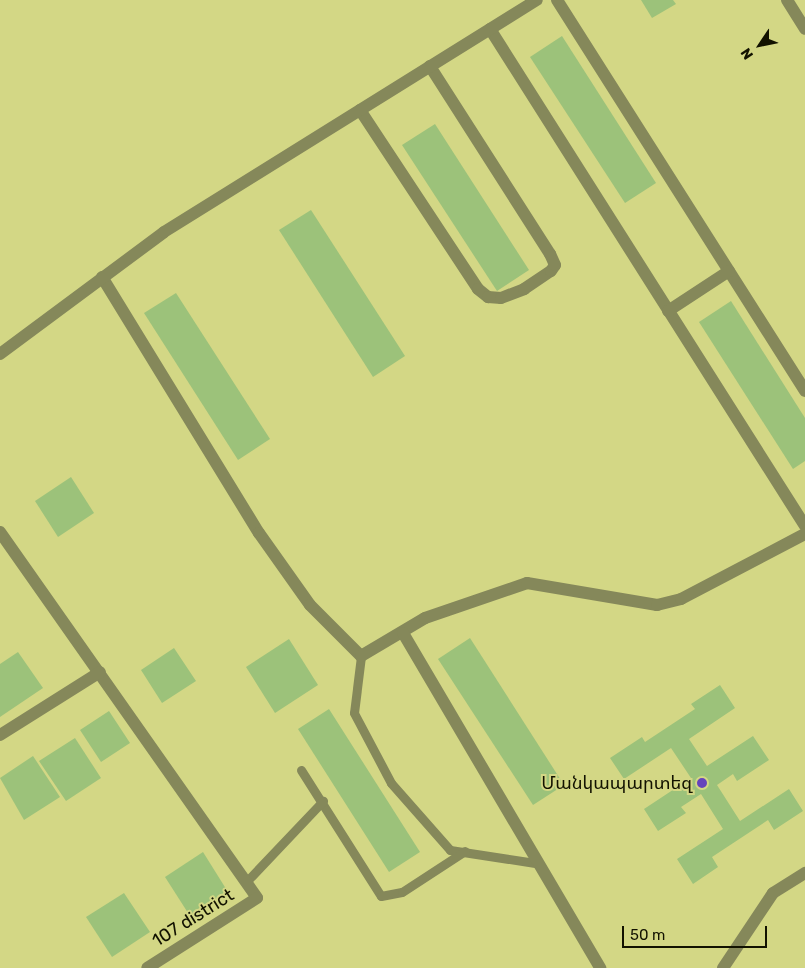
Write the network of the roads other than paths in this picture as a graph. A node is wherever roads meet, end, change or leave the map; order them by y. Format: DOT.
graph roads {
  1 [pos="537,0"];
  2 [pos="557,0"];
  3 [pos="787,0"];
  4 [pos="490,29"];
  5 [pos="805,29"];
  6 [pos="430,66"];
  7 [pos="360,110"];
  8 [pos="729,271"];
  9 [pos="102,277"];
  10 [pos="668,311"];
  11 [pos="0,354"];
  12 [pos="805,391"];
  13 [pos="805,526"];
  14 [pos="0,532"];
  15 [pos="805,534"];
  16 [pos="403,633"];
  17 [pos="361,656"];
  18 [pos="100,672"];
  19 [pos="0,735"];
  20 [pos="301,770"];
  21 [pos="323,800"];
  22 [pos="465,851"];
  23 [pos="535,863"];
  24 [pos="805,873"];
  25 [pos="246,882"];
  26 [pos="147,968"];
  27 [pos="600,968"];
  28 [pos="723,968"];
  1 -- 4 [label="street"];
  2 -- 8 [label="street"];
  3 -- 5 [label="street"];
  4 -- 6 [label="street"];
  4 -- 10 [label="street"];
  6 -- 7 [label="street"];
  6 -- 7 [label="street"];
  7 -- 9 [label="street"];
  8 -- 10 [label="street"];
  8 -- 12 [label="street"];
  9 -- 11 [label="street"];
  9 -- 17 [label="street"];
  10 -- 13 [label="street"];
  14 -- 18 [label="street"];
  15 -- 16 [label="street"];
  16 -- 17 [label="street"];
  16 -- 23 [label="street"];
  17 -- 22 [label="lane"];
  18 -- 19 [label="street"];
  18 -- 25 [label="street"];
  20 -- 21 [label="lane"];
  21 -- 22 [label="lane"];
  21 -- 25 [label="lane"];
  22 -- 23 [label="lane"];
  23 -- 27 [label="street"];
  24 -- 28 [label="street"];
  25 -- 26 [label="street, 107 district"];
}
